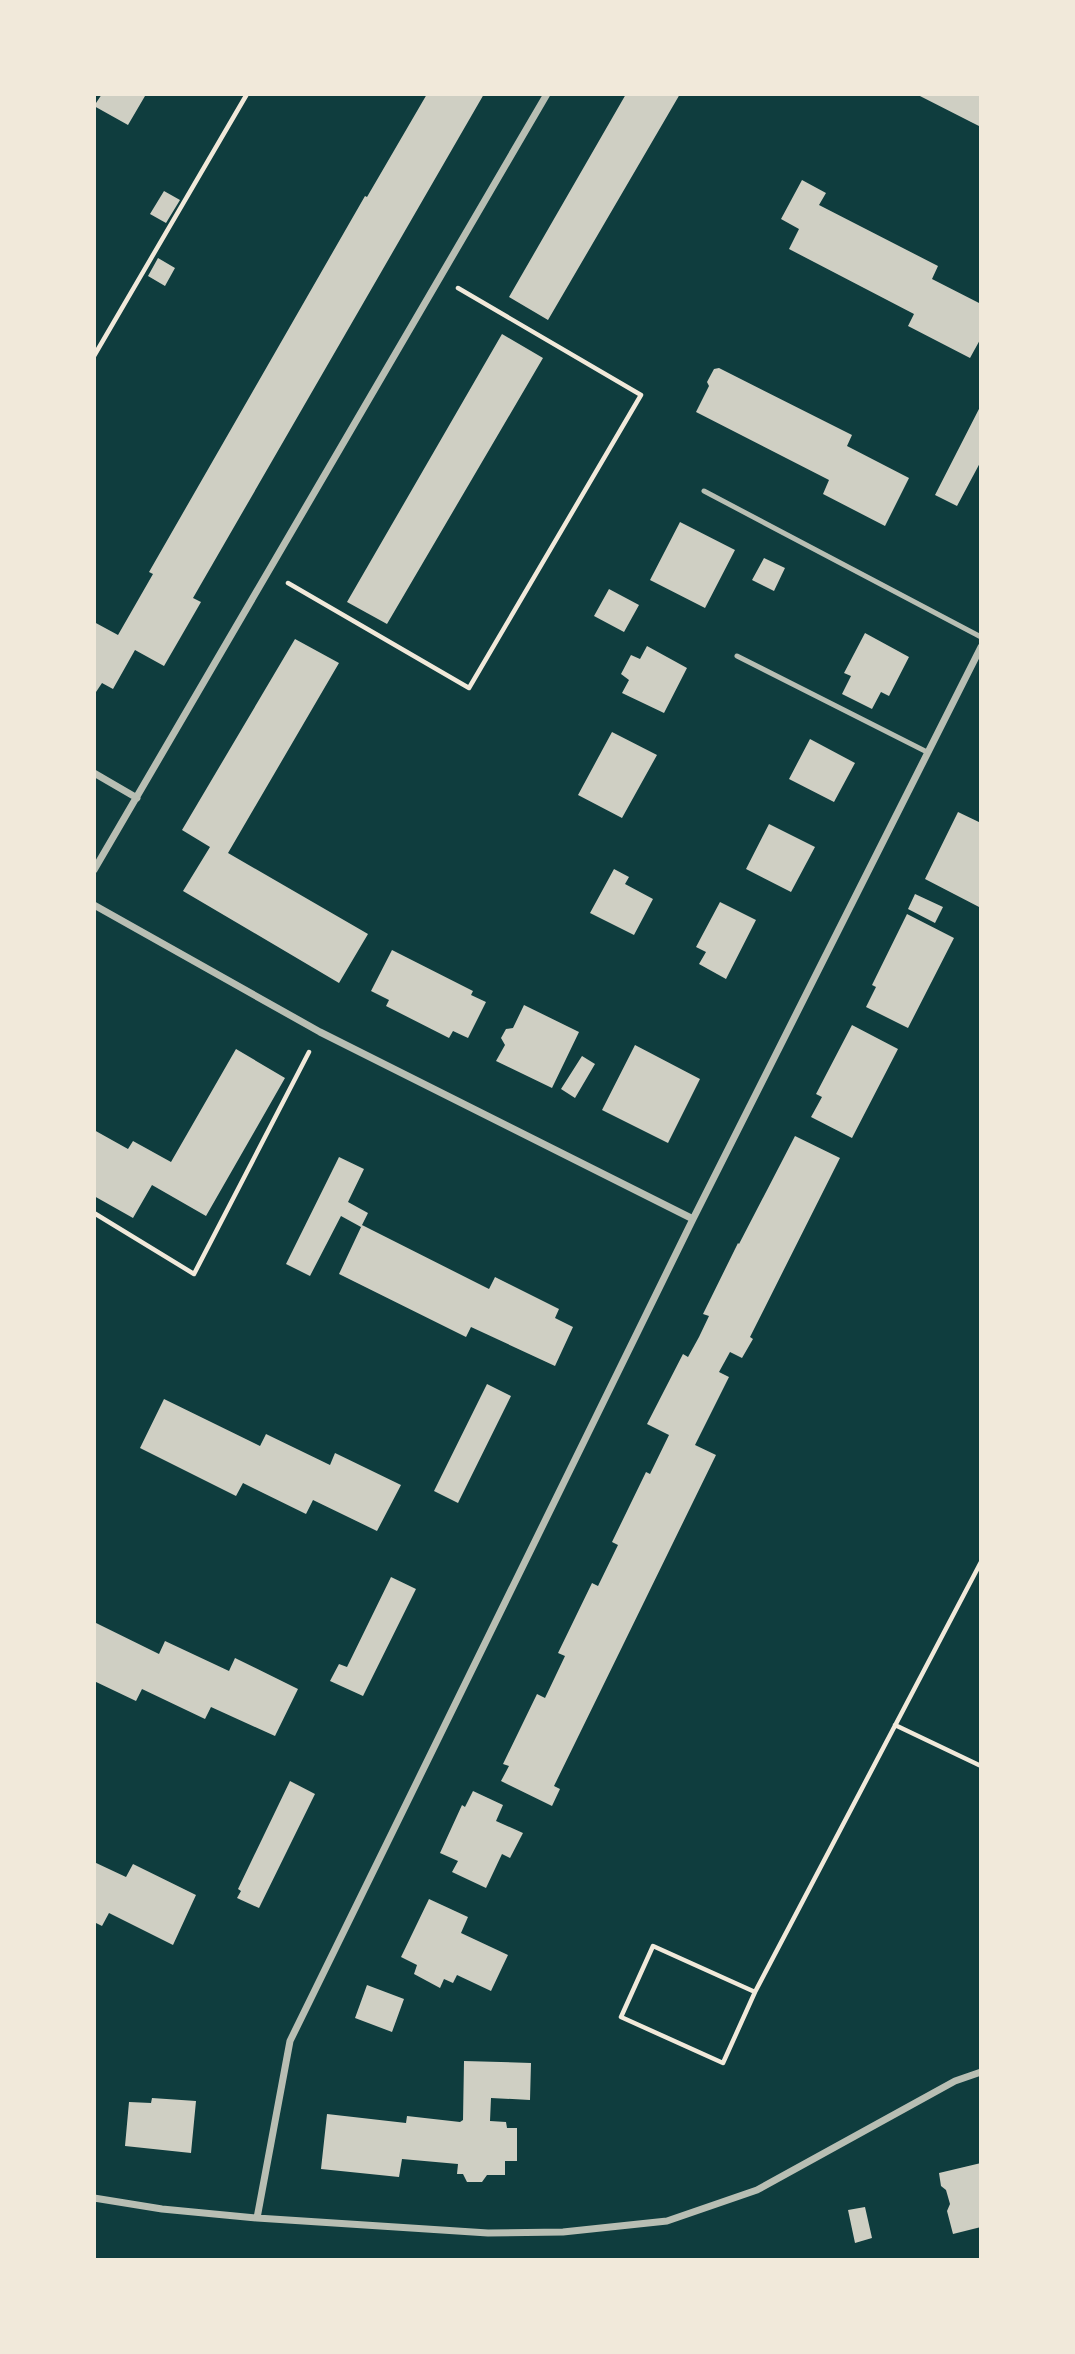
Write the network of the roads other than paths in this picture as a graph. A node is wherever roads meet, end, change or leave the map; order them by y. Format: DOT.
graph roads {
  1 [pos="547,94"];
  2 [pos="704,491"];
  3 [pos="981,637"];
  4 [pos="981,647"];
  5 [pos="737,656"];
  6 [pos="927,752"];
  7 [pos="94,773"];
  8 [pos="137,798"];
  9 [pos="94,870"];
  10 [pos="94,905"];
  11 [pos="693,1219"];
  12 [pos="981,2071"];
  13 [pos="94,2198"];
  14 [pos="257,2218"];
  1 -- 8 [label="street"];
  2 -- 3 [label="lane"];
  4 -- 6 [label="street"];
  5 -- 6 [label="lane"];
  6 -- 11 [label="street"];
  7 -- 8 [label="street"];
  8 -- 9 [label="street"];
  10 -- 11 [label="street"];
  11 -- 14 [label="street"];
  12 -- 14 [label="street"];
  13 -- 14 [label="street"];
}
